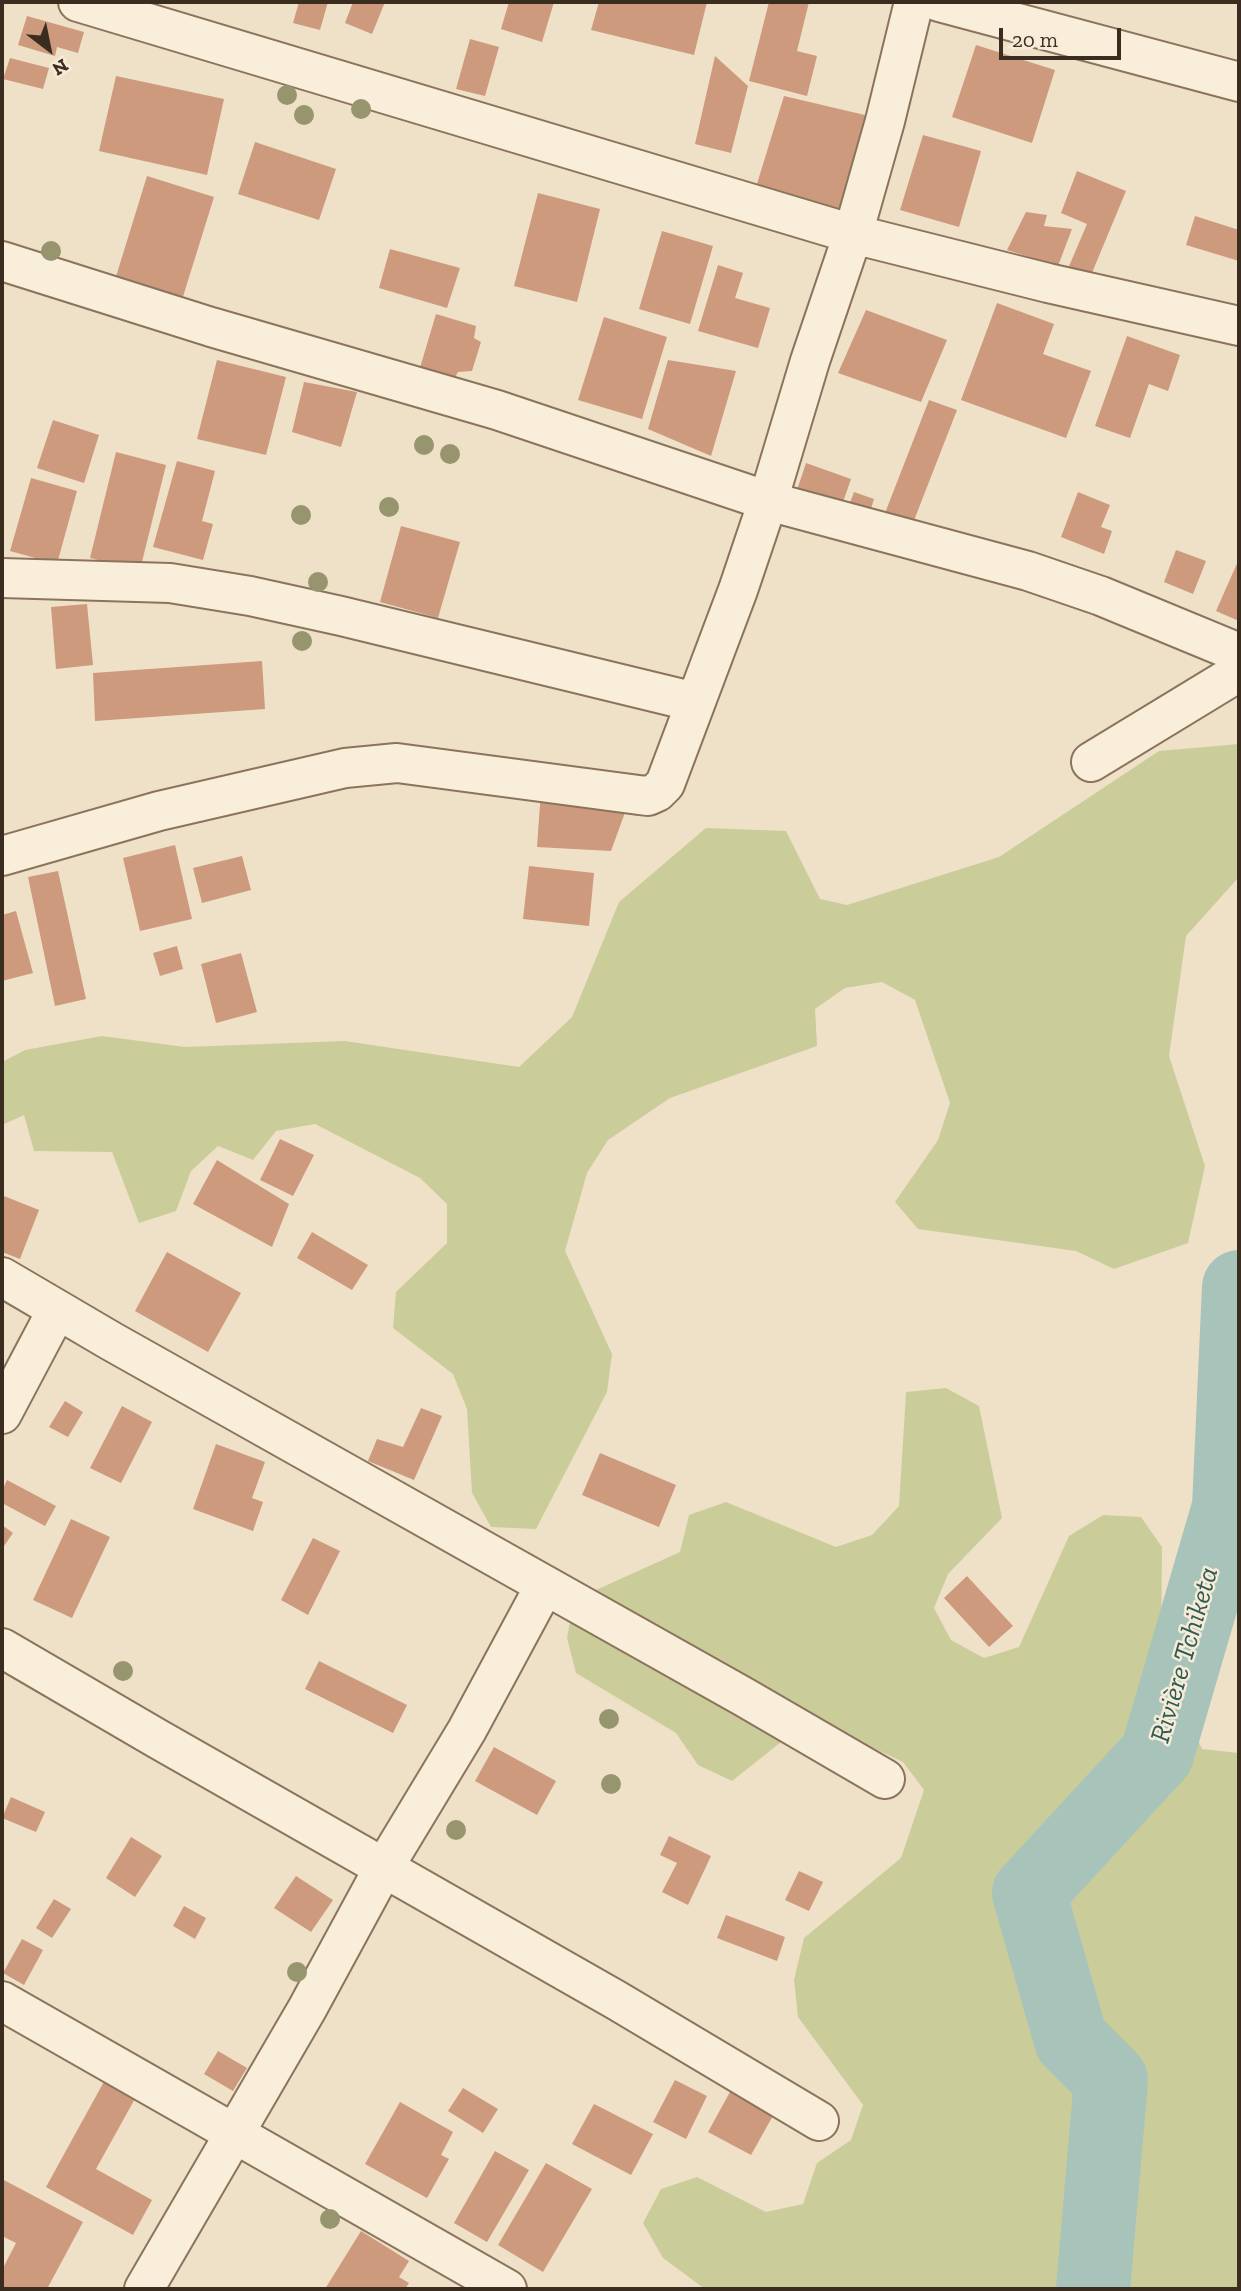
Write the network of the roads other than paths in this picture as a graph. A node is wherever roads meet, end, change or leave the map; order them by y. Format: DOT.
graph roads {
  1 [pos="78,2"];
  2 [pos="914,2"];
  3 [pos="939,2"];
  4 [pos="1239,82"];
  5 [pos="853,234"];
  6 [pos="2,261"];
  7 [pos="1239,325"];
  8 [pos="768,501"];
  9 [pos="2,578"];
  10 [pos="1239,653"];
  11 [pos="1239,672"];
  12 [pos="695,702"];
  13 [pos="1091,762"];
  14 [pos="2,856"];
  15 [pos="2,1277"];
  16 [pos="57,1310"];
  17 [pos="2,1414"];
  18 [pos="544,1587"];
  19 [pos="2,1648"];
  20 [pos="885,1779"];
  21 [pos="383,1868"];
  22 [pos="2,2001"];
  23 [pos="819,2120"];
  24 [pos="233,2133"];
  25 [pos="144,2289"];
  26 [pos="507,2289"];
  1 -- 5 [label="street"];
  2 -- 5 [label="street"];
  3 -- 4 [label="street"];
  5 -- 7 [label="street"];
  5 -- 8 [label="street"];
  6 -- 8 [label="street"];
  8 -- 10 [label="street"];
  8 -- 12 [label="street"];
  9 -- 12 [label="street"];
  11 -- 13 [label="street"];
  12 -- 14 [label="street"];
  15 -- 16 [label="street"];
  16 -- 17 [label="street"];
  16 -- 18 [label="street"];
  18 -- 20 [label="street"];
  18 -- 21 [label="street"];
  19 -- 21 [label="street"];
  21 -- 23 [label="street"];
  21 -- 24 [label="street"];
  22 -- 24 [label="street"];
  24 -- 25 [label="street"];
  24 -- 26 [label="street"];
}
